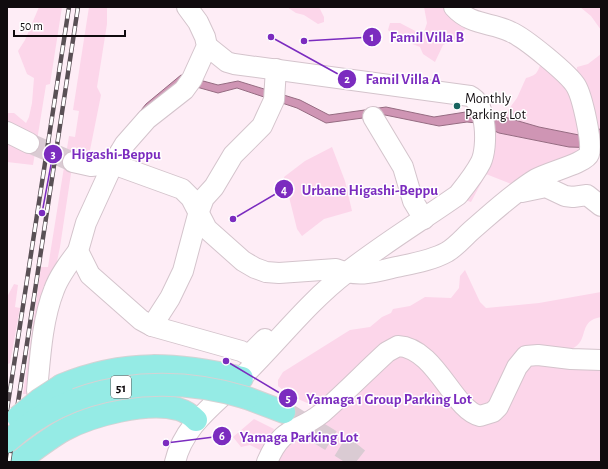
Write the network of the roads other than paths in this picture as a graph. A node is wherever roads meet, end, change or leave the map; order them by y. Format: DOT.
graph roads {
  1 [pos="187,7"];
  2 [pos="454,7"];
  3 [pos="207,46"];
  4 [pos="276,69"];
  5 [pos="373,117"];
  6 [pos="7,132"];
  7 [pos="29,143"];
  8 [pos="73,162"];
  9 [pos="113,164"];
  10 [pos="514,194"];
  11 [pos="601,206"];
  12 [pos="199,211"];
  13 [pos="424,219"];
  14 [pos="78,251"];
  15 [pos="345,273"];
  16 [pos="292,323"];
  17 [pos="152,326"];
  18 [pos="601,360"];
  19 [pos="244,388"];
  20 [pos="37,391"];
  21 [pos="284,412"];
  22 [pos="196,420"];
  23 [pos="7,428"];
  24 [pos="7,442"];
  25 [pos="18,462"];
  26 [pos="175,462"];
  27 [pos="267,462"];
  1 -- 3 [label="street"];
  2 -- 10 [label="street"];
  3 -- 4 [label="street"];
  3 -- 9 [label="street"];
  4 -- 12 [label="street"];
  4 -- 13 [label="street"];
  5 -- 13 [label="street"];
  6 -- 7 [label="street"];
  8 -- 9 [label="street"];
  9 -- 12 [label="street"];
  9 -- 14 [label="street"];
  10 -- 11 [label="street"];
  10 -- 15 [label="street"];
  12 -- 15 [label="street"];
  12 -- 17 [label="street"];
  13 -- 15 [label="street"];
  14 -- 17 [label="street"];
  14 -- 20 [label="street"];
  15 -- 16 [label="street"];
  16 -- 17 [label="street"];
  16 -- 19 [label="street"];
  18 -- 27 [label="street"];
  19 -- 21 [label="main road, 51"];
  19 -- 22 [label="street"];
  19 -- 23 [label="main road, bridge"];
  19 -- 24 [label="main road, 51, bridge"];
  22 -- 25 [label="main road"];
  22 -- 26 [label="street"];
}
